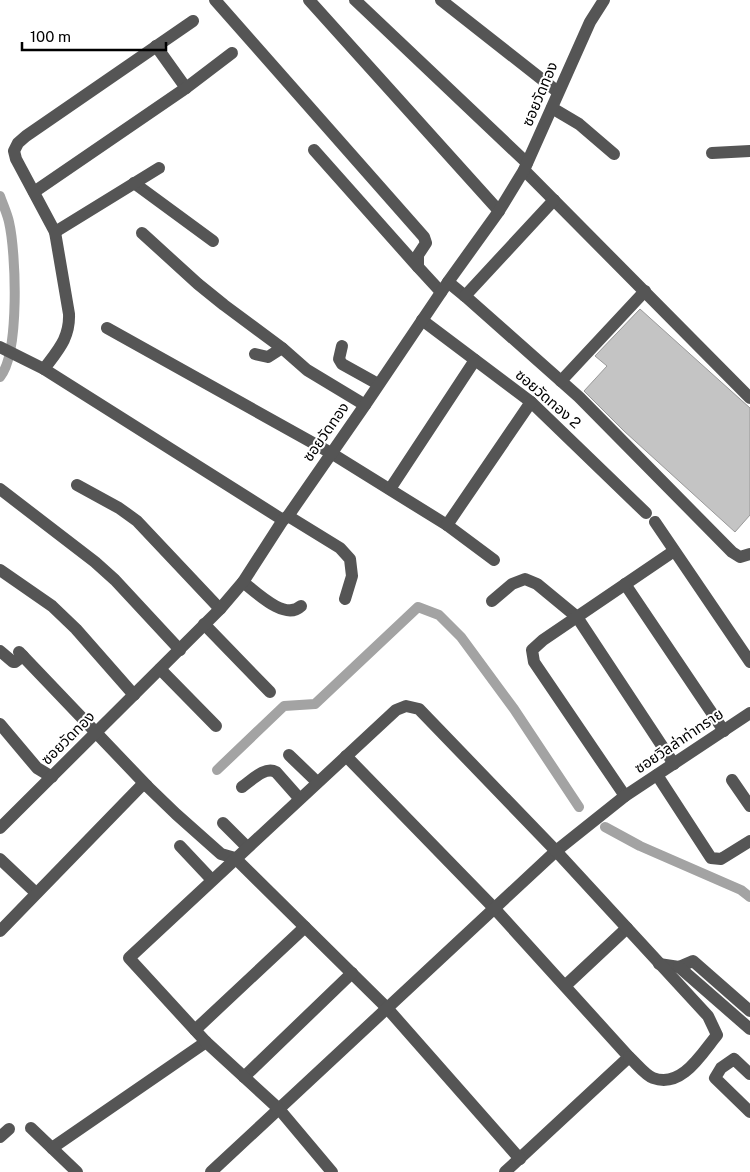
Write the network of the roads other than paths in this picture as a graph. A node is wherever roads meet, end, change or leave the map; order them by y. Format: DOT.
graph roads {
  1 [pos="215,0"];
  2 [pos="309,0"];
  3 [pos="354,0"];
  4 [pos="440,0"];
  5 [pos="604,0"];
  6 [pos="193,21"];
  7 [pos="156,46"];
  8 [pos="232,53"];
  9 [pos="186,88"];
  10 [pos="558,92"];
  11 [pos="552,108"];
  12 [pos="314,150"];
  13 [pos="750,151"];
  14 [pos="712,153"];
  15 [pos="614,154"];
  16 [pos="526,167"];
  17 [pos="159,168"];
  18 [pos="134,182"];
  19 [pos="34,192"];
  20 [pos="554,200"];
  21 [pos="500,211"];
  22 [pos="55,232"];
  23 [pos="142,233"];
  24 [pos="213,241"];
  25 [pos="418,266"];
  26 [pos="444,287"];
  27 [pos="644,291"];
  28 [pos="465,296"];
  29 [pos="422,320"];
  30 [pos="107,328"];
  31 [pos="342,346"];
  32 [pos="2,348"];
  33 [pos="282,348"];
  34 [pos="255,354"];
  35 [pos="475,360"];
  36 [pos="44,369"];
  37 [pos="561,381"];
  38 [pos="378,384"];
  39 [pos="750,398"];
  40 [pos="531,402"];
  41 [pos="365,405"];
  42 [pos="331,453"];
  43 [pos="77,484"];
  44 [pos="0,489"];
  45 [pos="390,489"];
  46 [pos="646,513"];
  47 [pos="286,518"];
  48 [pos="655,522"];
  49 [pos="447,524"];
  50 [pos="674,551"];
  51 [pos="750,554"];
  52 [pos="494,560"];
  53 [pos="0,570"];
  54 [pos="243,582"];
  55 [pos="624,584"];
  56 [pos="345,599"];
  57 [pos="492,601"];
  58 [pos="301,606"];
  59 [pos="220,609"];
  60 [pos="577,617"];
  61 [pos="204,624"];
  62 [pos="180,650"];
  63 [pos="0,652"];
  64 [pos="750,662"];
  65 [pos="160,670"];
  66 [pos="270,692"];
  67 [pos="134,695"];
  68 [pos="750,713"];
  69 [pos="0,724"];
  70 [pos="216,726"];
  71 [pos="724,731"];
  72 [pos="96,733"];
  73 [pos="289,754"];
  74 [pos="346,756"];
  75 [pos="674,764"];
  76 [pos="658,775"];
  77 [pos="52,777"];
  78 [pos="732,780"];
  79 [pos="317,782"];
  80 [pos="147,786"];
  81 [pos="242,787"];
  82 [pos="625,796"];
  83 [pos="300,798"];
  84 [pos="750,806"];
  85 [pos="2,823"];
  86 [pos="223,823"];
  87 [pos="750,841"];
  88 [pos="180,846"];
  89 [pos="247,847"];
  90 [pos="556,851"];
  91 [pos="235,858"];
  92 [pos="0,859"];
  93 [pos="212,880"];
  94 [pos="36,893"];
  95 [pos="494,908"];
  96 [pos="305,927"];
  97 [pos="626,928"];
  98 [pos="0,931"];
  99 [pos="659,964"];
  100 [pos="679,967"];
  101 [pos="352,973"];
  102 [pos="565,986"];
  103 [pos="388,1008"];
  104 [pos="750,1011"];
  105 [pos="750,1029"];
  106 [pos="195,1030"];
  107 [pos="206,1042"];
  108 [pos="629,1057"];
  109 [pos="750,1074"];
  110 [pos="244,1077"];
  111 [pos="279,1109"];
  112 [pos="750,1112"];
  113 [pos="31,1128"];
  114 [pos="52,1148"];
  115 [pos="520,1159"];
  116 [pos="77,1172"];
  117 [pos="211,1172"];
  118 [pos="332,1172"];
  119 [pos="505,1172"];
  1 -- 25 [label="street"];
  2 -- 21 [label="street"];
  3 -- 16 [label="street"];
  4 -- 10 [label="street"];
  5 -- 10 [label="street, ซอยวัดทอง"];
  6 -- 7 [label="street"];
  7 -- 9 [label="street"];
  7 -- 19 [label="street"];
  8 -- 9 [label="street"];
  9 -- 19 [label="street"];
  10 -- 11 [label="street, ซอยวัดทอง"];
  11 -- 15 [label="street"];
  11 -- 16 [label="street, ซอยวัดทอง"];
  12 -- 25 [label="street"];
  13 -- 14 [label="street"];
  16 -- 20 [label="street"];
  16 -- 21 [label="street, ซอยวัดทอง"];
  17 -- 18 [label="street"];
  18 -- 22 [label="street"];
  18 -- 24 [label="street"];
  19 -- 22 [label="street"];
  20 -- 27 [label="street"];
  20 -- 28 [label="street"];
  21 -- 26 [label="street, ซอยวัดทอง"];
  22 -- 36 [label="street"];
  23 -- 33 [label="street"];
  25 -- 26 [label="street"];
  26 -- 28 [label="street"];
  26 -- 29 [label="street, ซอยวัดทอง"];
  27 -- 37 [label="street"];
  27 -- 39 [label="street"];
  28 -- 37 [label="street"];
  29 -- 35 [label="street, ซอยวัดทอง 2"];
  29 -- 38 [label="street, ซอยวัดทอง"];
  30 -- 42 [label="street"];
  31 -- 38 [label="street"];
  32 -- 36 [label="street"];
  33 -- 34 [label="street"];
  33 -- 41 [label="street"];
  35 -- 40 [label="street, ซอยวัดทอง 2"];
  35 -- 45 [label="street"];
  36 -- 47 [label="street"];
  37 -- 51 [label="street"];
  38 -- 41 [label="street, ซอยวัดทอง"];
  40 -- 46 [label="street, ซอยวัดทอง 2"];
  40 -- 49 [label="street"];
  41 -- 42 [label="street, ซอยวัดทอง"];
  42 -- 45 [label="street"];
  42 -- 47 [label="street, ซอยวัดทอง"];
  43 -- 59 [label="street"];
  44 -- 62 [label="street"];
  45 -- 49 [label="street"];
  47 -- 54 [label="street, ซอยวัดทอง"];
  47 -- 56 [label="street"];
  48 -- 50 [label="street"];
  49 -- 52 [label="street"];
  50 -- 55 [label="street"];
  50 -- 64 [label="street"];
  53 -- 67 [label="street"];
  54 -- 58 [label="street"];
  54 -- 59 [label="street, ซอยวัดทอง"];
  55 -- 60 [label="street"];
  55 -- 71 [label="street"];
  57 -- 60 [label="street"];
  59 -- 61 [label="street, ซอยวัดทอง"];
  60 -- 75 [label="street"];
  60 -- 82 [label="street"];
  61 -- 62 [label="street, ซอยวัดทอง"];
  61 -- 66 [label="street"];
  62 -- 65 [label="street, ซอยวัดทอง"];
  63 -- 72 [label="street"];
  65 -- 67 [label="street, ซอยวัดทอง"];
  65 -- 70 [label="street"];
  67 -- 72 [label="street, ซอยวัดทอง"];
  68 -- 71 [label="street, ซอยวิลล่าท่าทราย"];
  69 -- 77 [label="street"];
  71 -- 75 [label="street, ซอยวิลล่าท่าทราย"];
  72 -- 77 [label="street, ซอยวัดทอง"];
  72 -- 80 [label="street"];
  73 -- 79 [label="street"];
  74 -- 79 [label="street"];
  74 -- 90 [label="street"];
  74 -- 95 [label="street"];
  75 -- 76 [label="street, ซอยวิลล่าท่าทราย"];
  76 -- 82 [label="street, ซอยวิลล่าท่าทราย"];
  76 -- 87 [label="street"];
  77 -- 85 [label="street, ซอยวัดทอง"];
  78 -- 84 [label="street"];
  79 -- 83 [label="street"];
  80 -- 91 [label="street"];
  80 -- 94 [label="street"];
  81 -- 83 [label="street"];
  82 -- 90 [label="street, ซอยวิลล่าท่าทราย"];
  83 -- 89 [label="street"];
  86 -- 89 [label="street"];
  88 -- 93 [label="street"];
  89 -- 91 [label="street"];
  90 -- 95 [label="street, ซอยวิลล่าท่าทราย"];
  90 -- 97 [label="street"];
  91 -- 93 [label="street"];
  91 -- 96 [label="street"];
  92 -- 94 [label="street"];
  93 -- 106 [label="street"];
  94 -- 98 [label="street"];
  95 -- 102 [label="street"];
  95 -- 103 [label="street, ซอยวิลล่าท่าทราย"];
  96 -- 101 [label="street"];
  96 -- 106 [label="street"];
  97 -- 99 [label="street"];
  97 -- 102 [label="street"];
  99 -- 100 [label="street"];
  99 -- 108 [label="street"];
  100 -- 104 [label="street"];
  100 -- 105 [label="street"];
  101 -- 103 [label="street"];
  101 -- 110 [label="street"];
  102 -- 108 [label="street"];
  103 -- 111 [label="street, ซอยวิลล่าท่าทราย"];
  103 -- 115 [label="street"];
  106 -- 107 [label="street"];
  107 -- 110 [label="street"];
  107 -- 114 [label="street"];
  108 -- 115 [label="street"];
  109 -- 112 [label="street"];
  110 -- 111 [label="street"];
  111 -- 117 [label="street, ซอยวิลล่าท่าทราย"];
  111 -- 118 [label="street"];
  113 -- 114 [label="street"];
  114 -- 116 [label="street"];
  115 -- 119 [label="street"];
}
